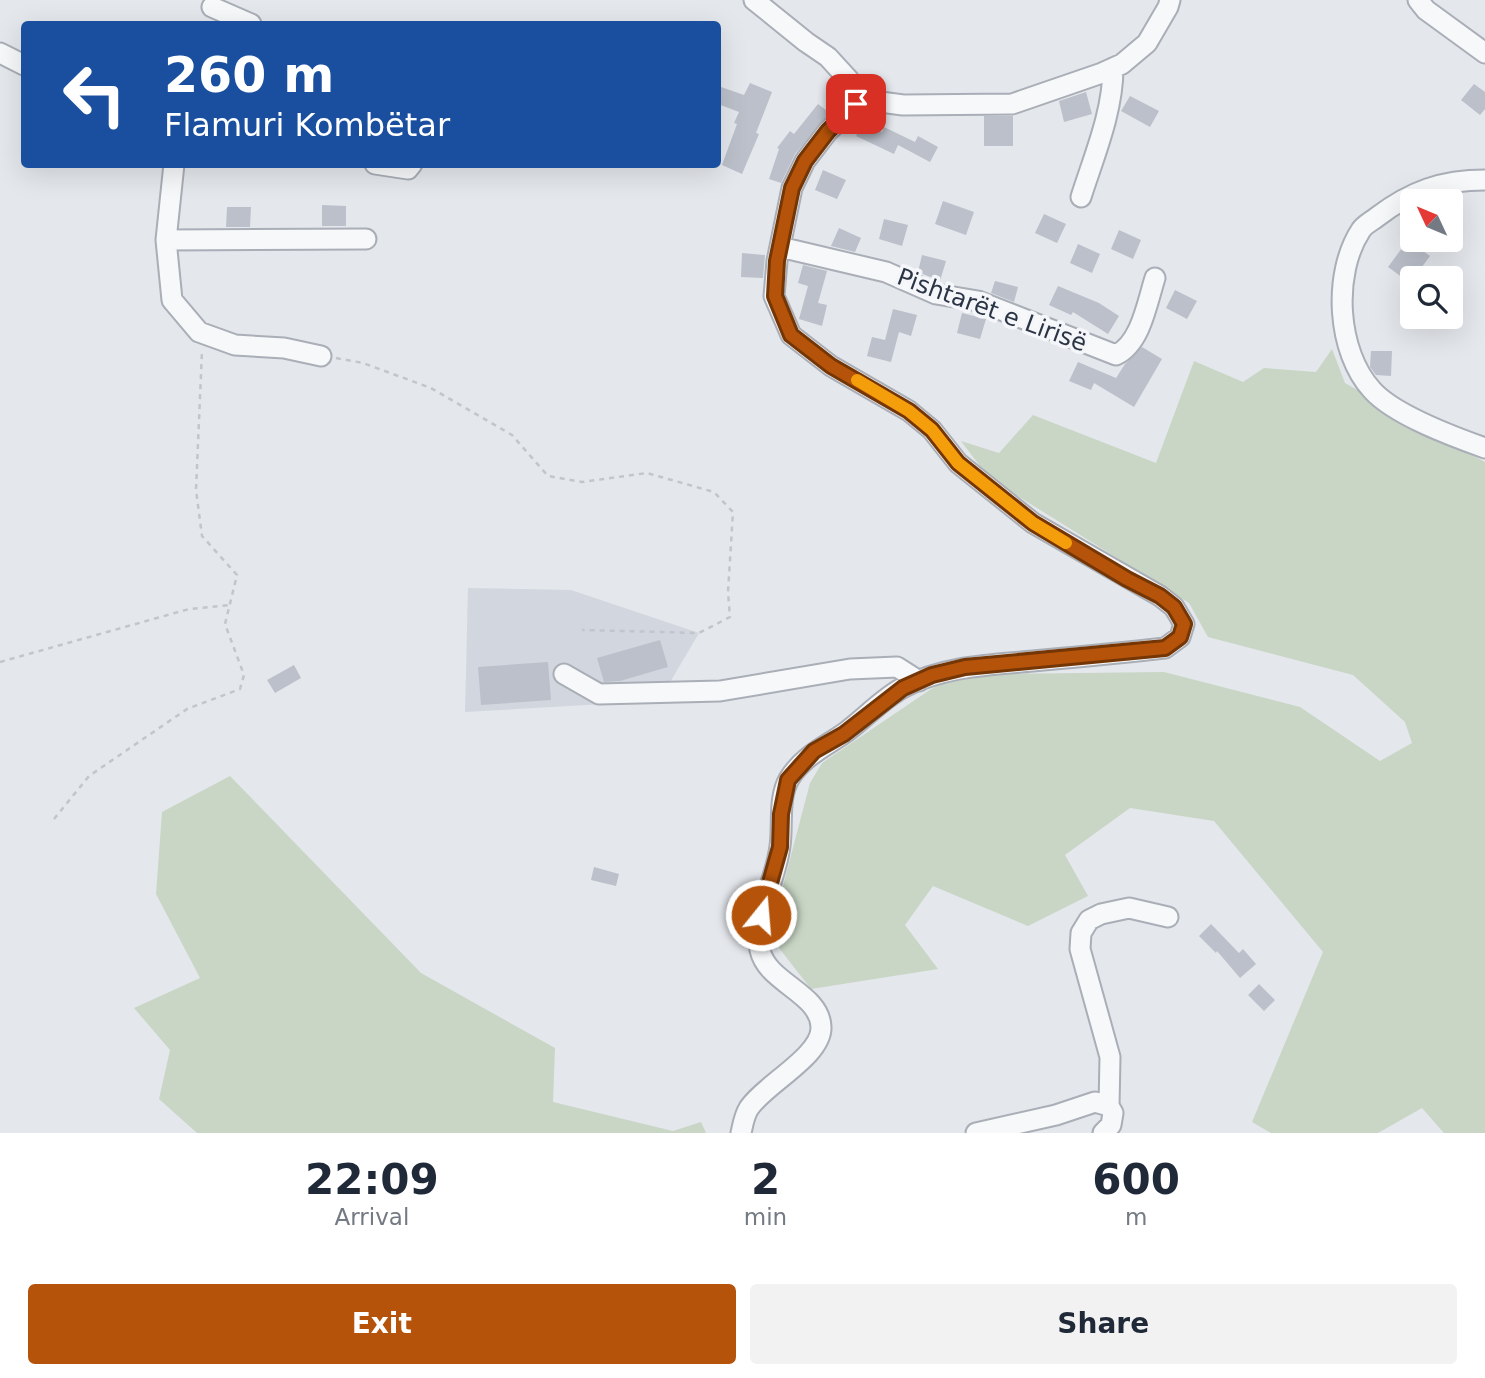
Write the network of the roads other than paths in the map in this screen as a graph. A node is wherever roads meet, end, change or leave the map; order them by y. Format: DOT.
graph roads {
  1 [pos="754,0"];
  2 [pos="1170,0"];
  3 [pos="1418,0"];
  4 [pos="211,11"];
  5 [pos="242,21"];
  6 [pos="0,53"];
  7 [pos="1485,53"];
  8 [pos="21,64"];
  9 [pos="1113,68"];
  10 [pos="856,104"];
  11 [pos="174,168"];
  12 [pos="1485,180"];
  13 [pos="1081,197"];
  14 [pos="366,239"];
  15 [pos="166,240"];
  16 [pos="780,247"];
  17 [pos="1155,278"];
  18 [pos="321,356"];
  19 [pos="1485,448"];
  20 [pos="564,674"];
  21 [pos="919,681"];
  22 [pos="1168,917"];
  23 [pos="1109,1106"];
  24 [pos="741,1133"];
  25 [pos="976,1133"];
  26 [pos="1103,1133"];
  1 -- 10 [label="street"];
  2 -- 9 [label="street"];
  3 -- 7 [label="street"];
  4 -- 5 [label="street"];
  6 -- 8 [label="street"];
  9 -- 10 [label="street"];
  9 -- 13 [label="street"];
  10 -- 16 [label="street"];
  11 -- 15 [label="street"];
  12 -- 19 [label="street"];
  14 -- 15 [label="street"];
  15 -- 18 [label="street"];
  16 -- 17 [label="street, Pishtarët e Lirisë"];
  16 -- 21 [label="street"];
  20 -- 21 [label="street"];
  21 -- 24 [label="street"];
  22 -- 23 [label="street"];
  23 -- 25 [label="street"];
  23 -- 26 [label="street"];
}
